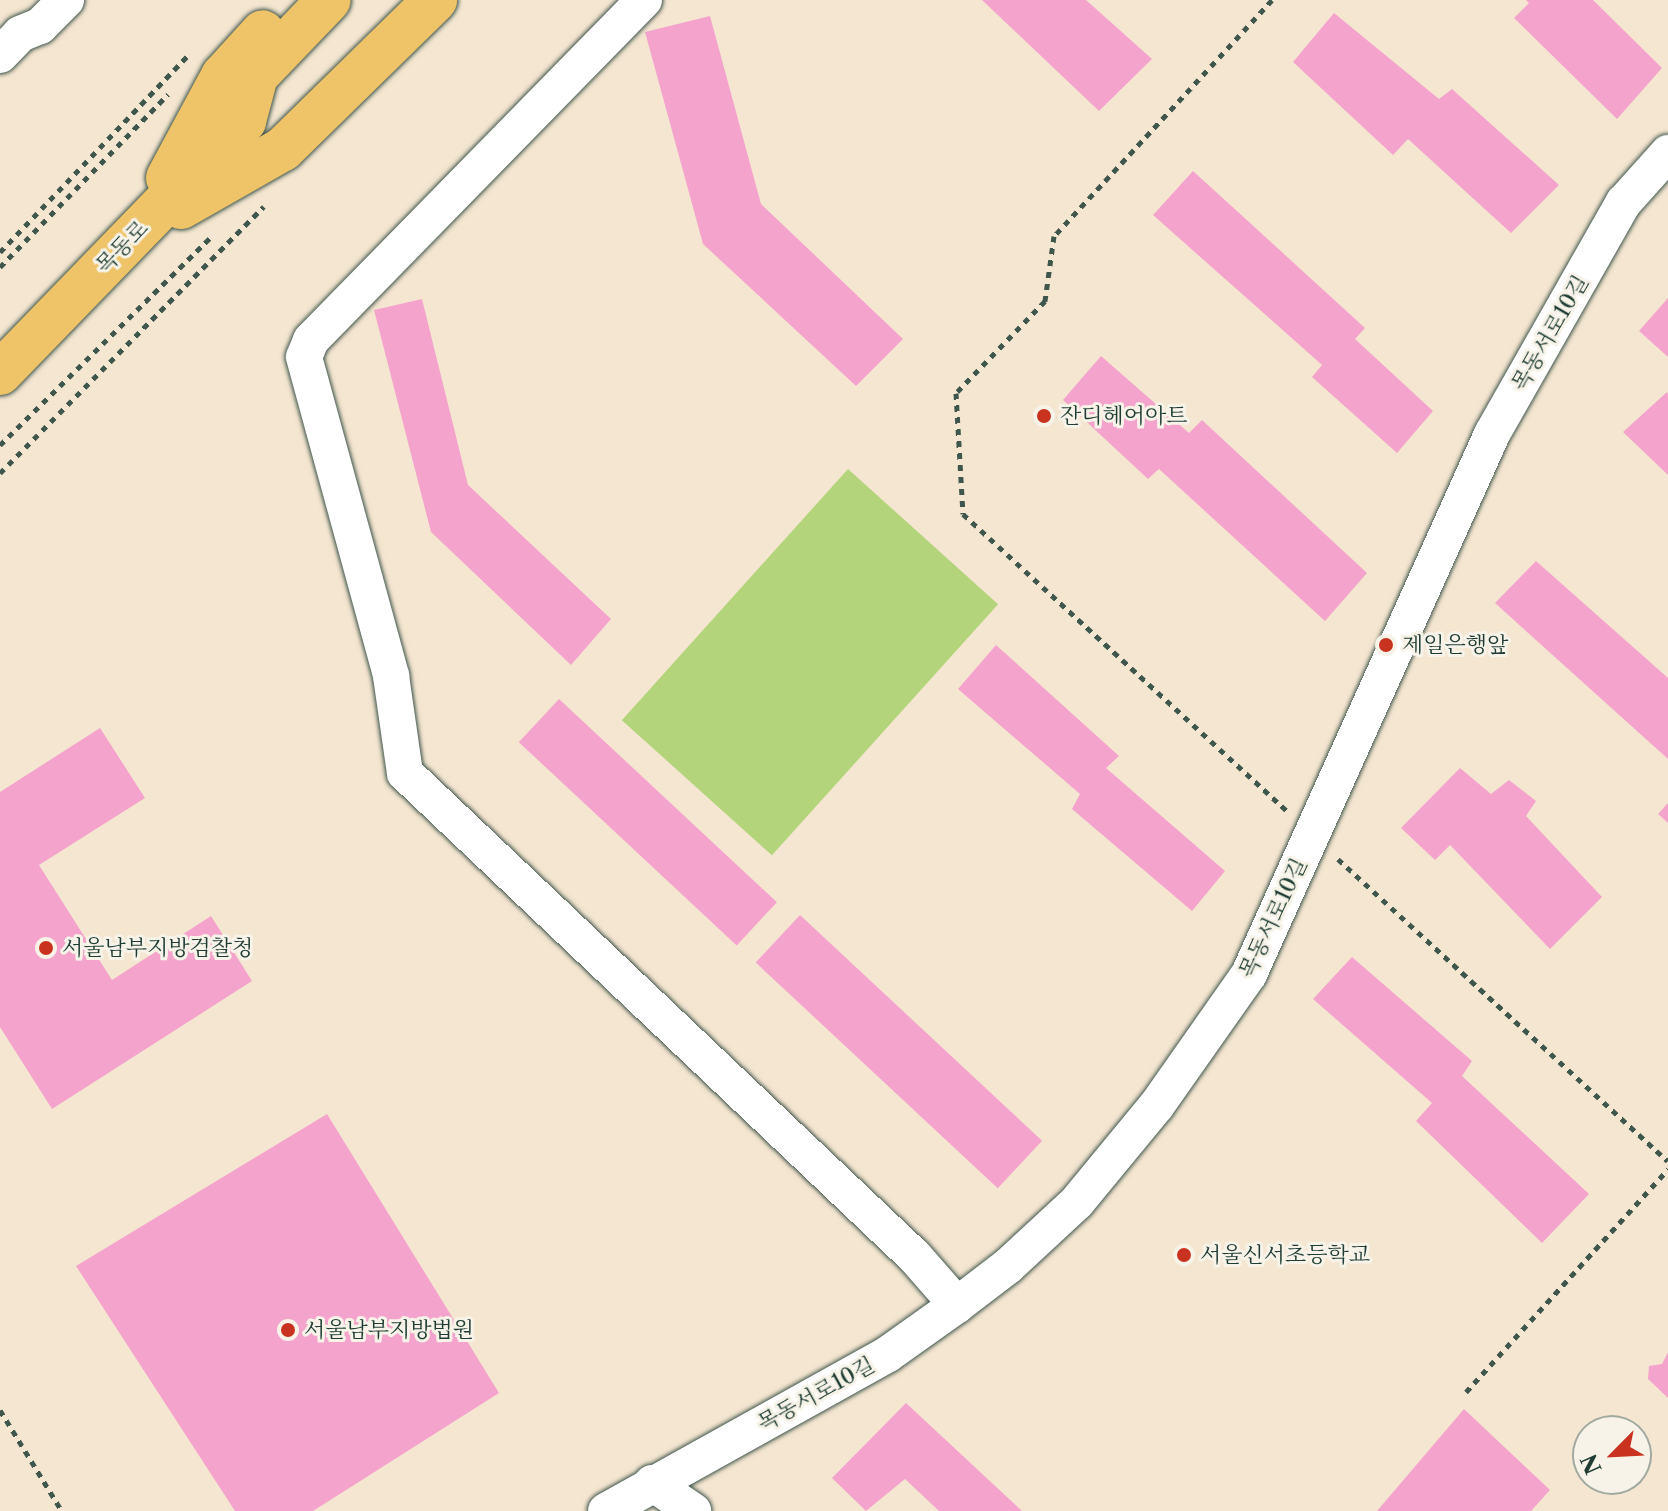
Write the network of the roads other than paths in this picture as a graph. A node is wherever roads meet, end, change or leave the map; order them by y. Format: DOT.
graph roads {
  1 [pos="66,0"];
  2 [pos="291,0"];
  3 [pos="329,0"];
  4 [pos="400,0"];
  5 [pos="435,0"];
  6 [pos="644,0"];
  7 [pos="0,55"];
  8 [pos="244,121"];
  9 [pos="1668,153"];
  10 [pos="140,229"];
  11 [pos="0,373"];
  12 [pos="957,1305"];
  13 [pos="652,1483"];
  14 [pos="606,1511"];
  15 [pos="693,1511"];
  1 -- 7 [label="street"];
  2 -- 10 [label="main road"];
  3 -- 8 [label="main road, 목동로"];
  4 -- 8 [label="main road"];
  5 -- 10 [label="main road"];
  6 -- 12 [label="street"];
  8 -- 10 [label="main road, 목동로"];
  9 -- 12 [label="street, 목동서로10길"];
  10 -- 11 [label="main road, 목동로"];
  12 -- 13 [label="street, 목동서로10길"];
  13 -- 14 [label="street, 목동서로10길"];
  13 -- 15 [label="street"];
}
